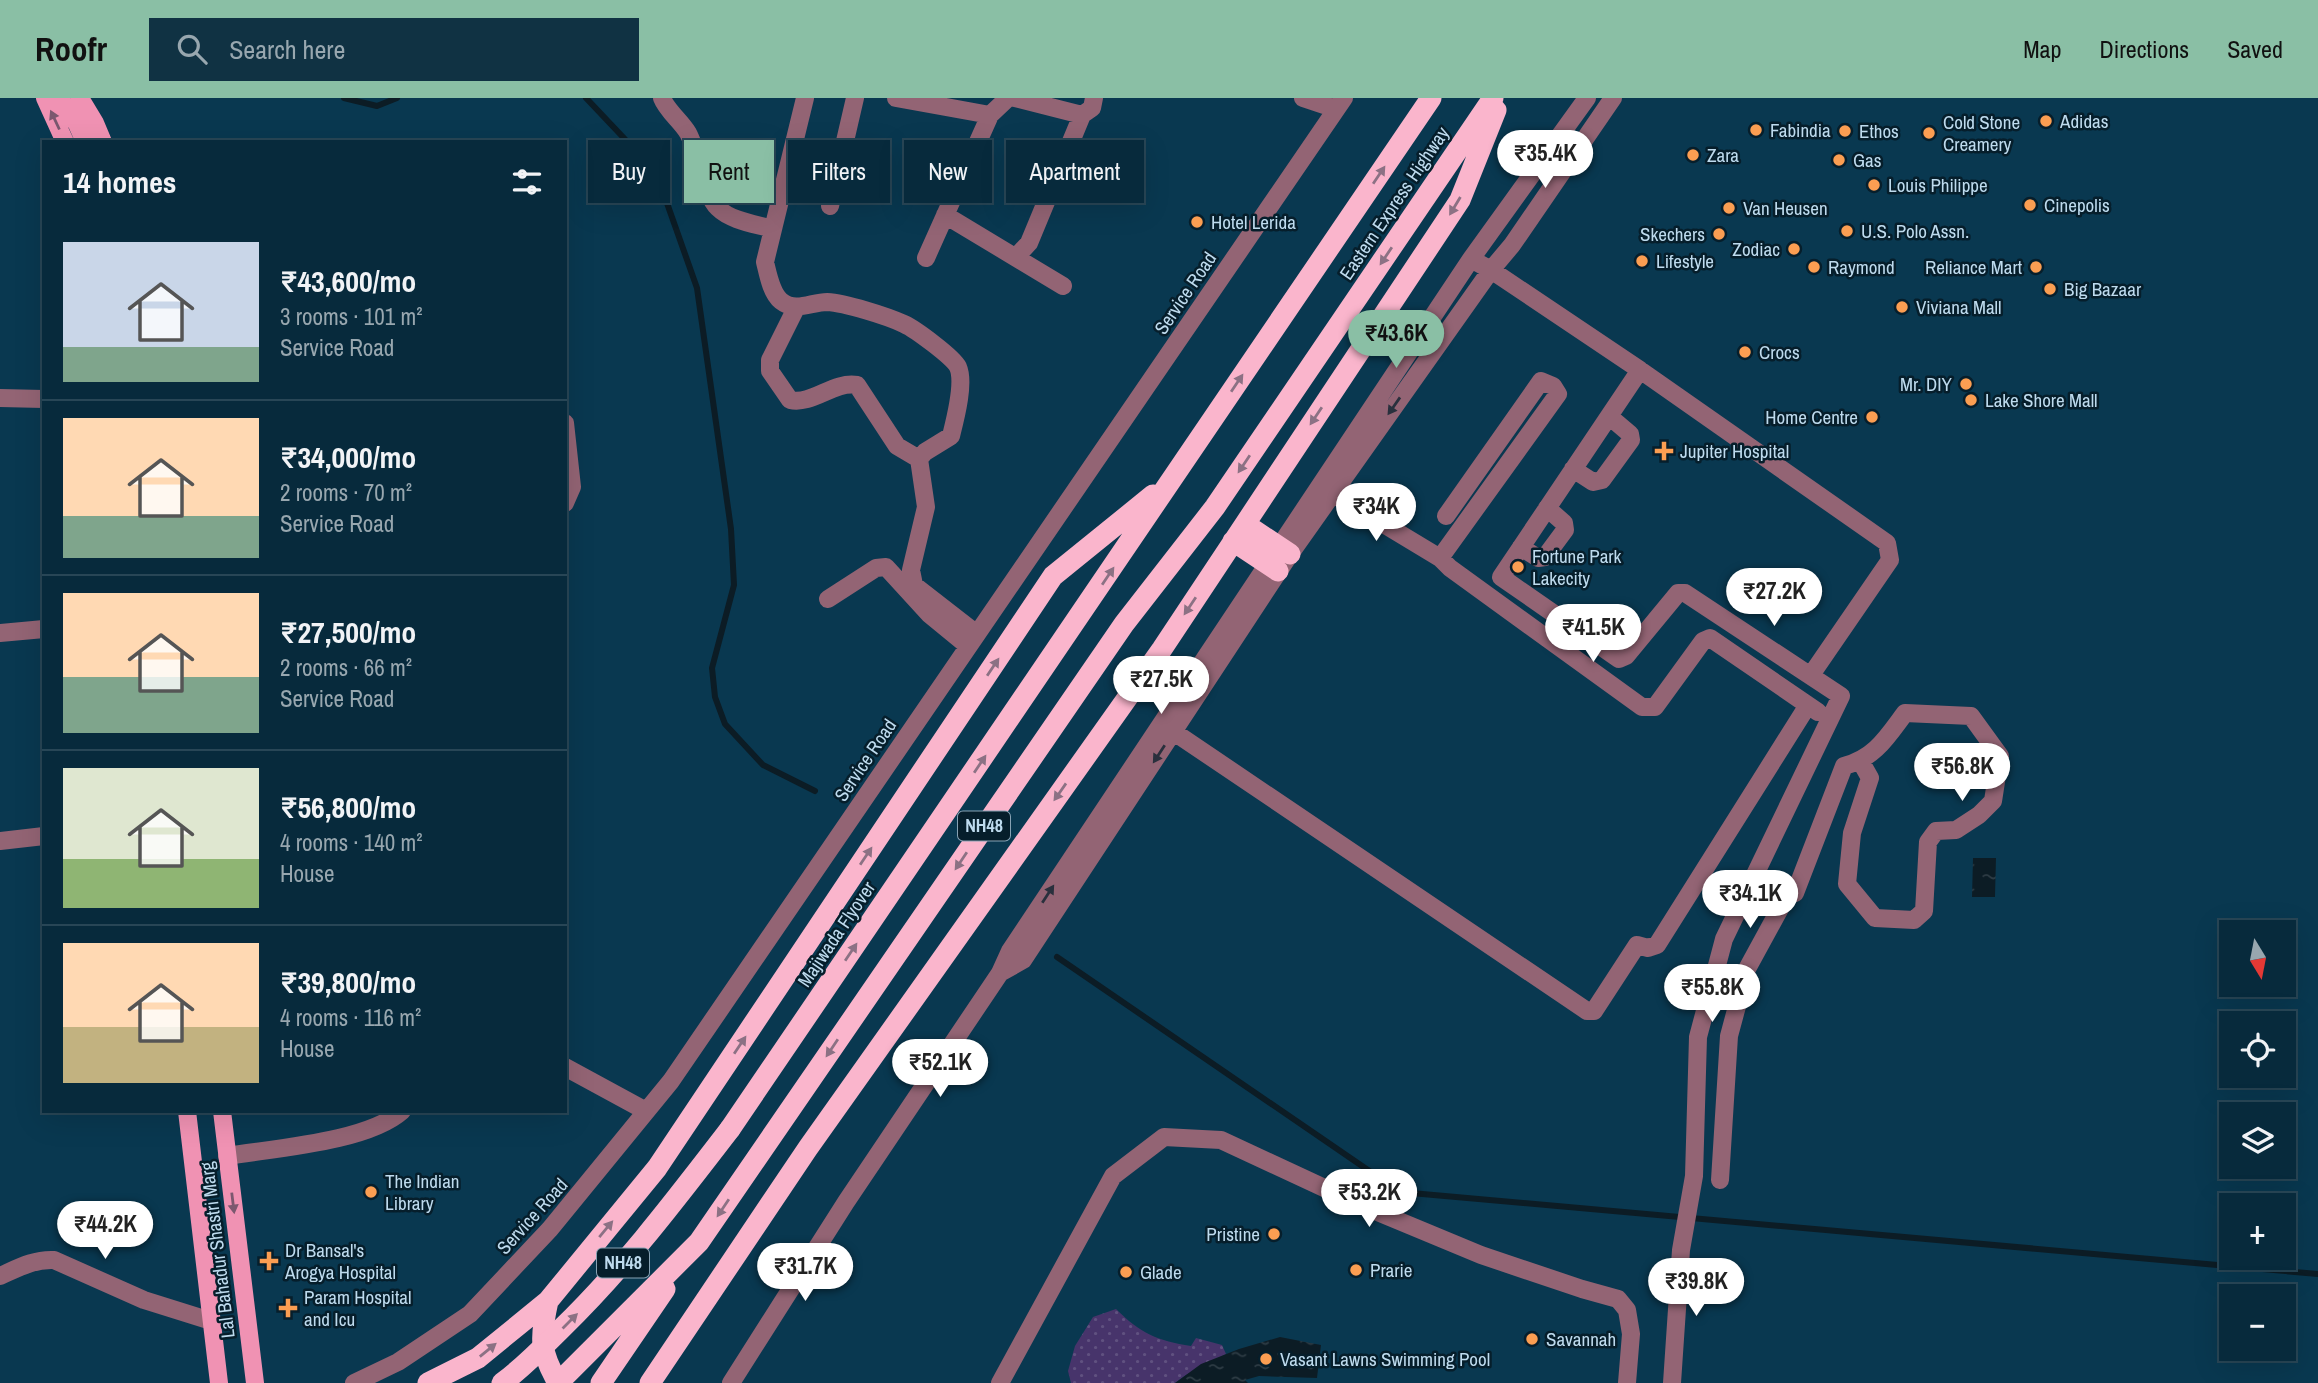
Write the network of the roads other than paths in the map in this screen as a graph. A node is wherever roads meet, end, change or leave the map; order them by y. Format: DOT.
graph roads {
  1 [pos="45,98"];
  2 [pos="60,98"];
  3 [pos="79,98"];
  4 [pos="662,98"];
  5 [pos="805,98"];
  6 [pos="855,98"];
  7 [pos="896,98"];
  8 [pos="1008,98"];
  9 [pos="1015,98"];
  10 [pos="1094,98"];
  11 [pos="1303,98"];
  12 [pos="1431,98"];
  13 [pos="1493,98"];
  14 [pos="1500,98"];
  15 [pos="1587,98"];
  16 [pos="1613,98"];
  17 [pos="1340,104"];
  18 [pos="1082,115"];
  19 [pos="990,116"];
  20 [pos="64,140"];
  21 [pos="84,140"];
  22 [pos="102,140"];
  23 [pos="830,206"];
  24 [pos="945,215"];
  25 [pos="773,229"];
  26 [pos="1016,257"];
  27 [pos="926,258"];
  28 [pos="1471,259"];
  29 [pos="1490,270"];
  30 [pos="1063,286"];
  31 [pos="796,307"];
  32 [pos="1640,370"];
  33 [pos="0,398"];
  34 [pos="42,399"];
  35 [pos="1610,417"];
  36 [pos="567,441"];
  37 [pos="919,460"];
  38 [pos="1573,469"];
  39 [pos="1171,480"];
  40 [pos="1326,489"];
  41 [pos="567,498"];
  42 [pos="1547,508"];
  43 [pos="1446,516"];
  44 [pos="1239,533"];
  45 [pos="1521,547"];
  46 [pos="1440,558"];
  47 [pos="1279,559"];
  48 [pos="828,599"];
  49 [pos="42,629"];
  50 [pos="0,633"];
  51 [pos="973,640"];
  52 [pos="1811,676"];
  53 [pos="1808,705"];
  54 [pos="1830,720"];
  55 [pos="1168,727"];
  56 [pos="1861,762"];
  57 [pos="42,836"];
  58 [pos="0,841"];
  59 [pos="1750,886"];
  60 [pos="1797,894"];
  61 [pos="567,1068"];
  62 [pos="646,1111"];
  63 [pos="187,1113"];
  64 [pos="222,1113"];
  65 [pos="400,1113"];
  66 [pos="227,1156"];
  67 [pos="1720,1180"];
  68 [pos="699,1242"];
  69 [pos="0,1276"];
  70 [pos="548,1301"];
  71 [pos="211,1321"];
  72 [pos="219,1383"];
  73 [pos="254,1383"];
  74 [pos="354,1383"];
  75 [pos="428,1383"];
  76 [pos="502,1383"];
  77 [pos="558,1383"];
  78 [pos="601,1383"];
  79 [pos="650,1383"];
  80 [pos="732,1383"];
  81 [pos="1000,1383"];
  82 [pos="1627,1383"];
  83 [pos="1672,1383"];
  20 -- 1 [label="main road, one-way"];
  2 -- 21 [label="main road"];
  3 -- 22 [label="main road"];
  4 -- 25 [label="street"];
  5 -- 25 [label="street"];
  6 -- 23 [label="street"];
  7 -- 19 [label="street"];
  8 -- 19 [label="street"];
  9 -- 18 [label="street"];
  10 -- 18 [label="street"];
  11 -- 17 [label="street"];
  39 -- 12 [label="highway, Eastern Express Highway / NH48, one-way"];
  13 -- 68 [label="highway, Eastern Express Highway / NH48, one-way"];
  14 -- 44 [label="highway, one-way"];
  15 -- 28 [label="street"];
  16 -- 29 [label="street"];
  17 -- 51 [label="street, Service Road"];
  18 -- 26 [label="street"];
  19 -- 24 [label="street"];
  24 -- 26 [label="street"];
  24 -- 27 [label="street"];
  25 -- 31 [label="street"];
  26 -- 30 [label="street"];
  28 -- 29 [label="street"];
  28 -- 40 [label="street"];
  29 -- 32 [label="street"];
  29 -- 40 [label="street, one-way"];
  31 -- 37 [label="street"];
  31 -- 37 [label="street"];
  32 -- 35 [label="street"];
  32 -- 52 [label="street"];
  33 -- 34 [label="street"];
  35 -- 38 [label="street"];
  35 -- 38 [label="street"];
  36 -- 41 [label="street"];
  37 -- 51 [label="street"];
  38 -- 42 [label="street"];
  70 -- 39 [label="highway, one-way"];
  76 -- 39 [label="highway, Majiwada Flyover / NH48, one-way, bridge"];
  40 -- 46 [label="street"];
  40 -- 47 [label="street"];
  42 -- 45 [label="street"];
  42 -- 45 [label="street"];
  43 -- 46 [label="street"];
  44 -- 47 [label="highway"];
  44 -- 79 [label="highway, one-way"];
  45 -- 52 [label="street"];
  46 -- 53 [label="street"];
  47 -- 55 [label="street"];
  48 -- 51 [label="street"];
  49 -- 50 [label="street"];
  51 -- 62 [label="street, Service Road"];
  52 -- 54 [label="street"];
  53 -- 54 [label="street"];
  53 -- 55 [label="street"];
  54 -- 59 [label="street"];
  55 -- 80 [label="street"];
  56 -- 56 [label="street"];
  56 -- 60 [label="street"];
  57 -- 58 [label="street"];
  59 -- 60 [label="street"];
  59 -- 83 [label="street"];
  60 -- 67 [label="street"];
  61 -- 62 [label="street"];
  62 -- 74 [label="street, Service Road"];
  63 -- 71 [label="main road, Lal Bahadur Shastri Marg"];
  64 -- 66 [label="main road, Lal Bahadur Shastri Marg"];
  65 -- 66 [label="street"];
  66 -- 73 [label="main road, Lal Bahadur Shastri Marg, one-way"];
  68 -- 77 [label="highway, NH48"];
  68 -- 78 [label="highway"];
  69 -- 71 [label="street"];
  75 -- 70 [label="highway, one-way"];
  70 -- 77 [label="highway"];
  71 -- 72 [label="main road, Lal Bahadur Shastri Marg"];
  81 -- 82 [label="street"];
}
